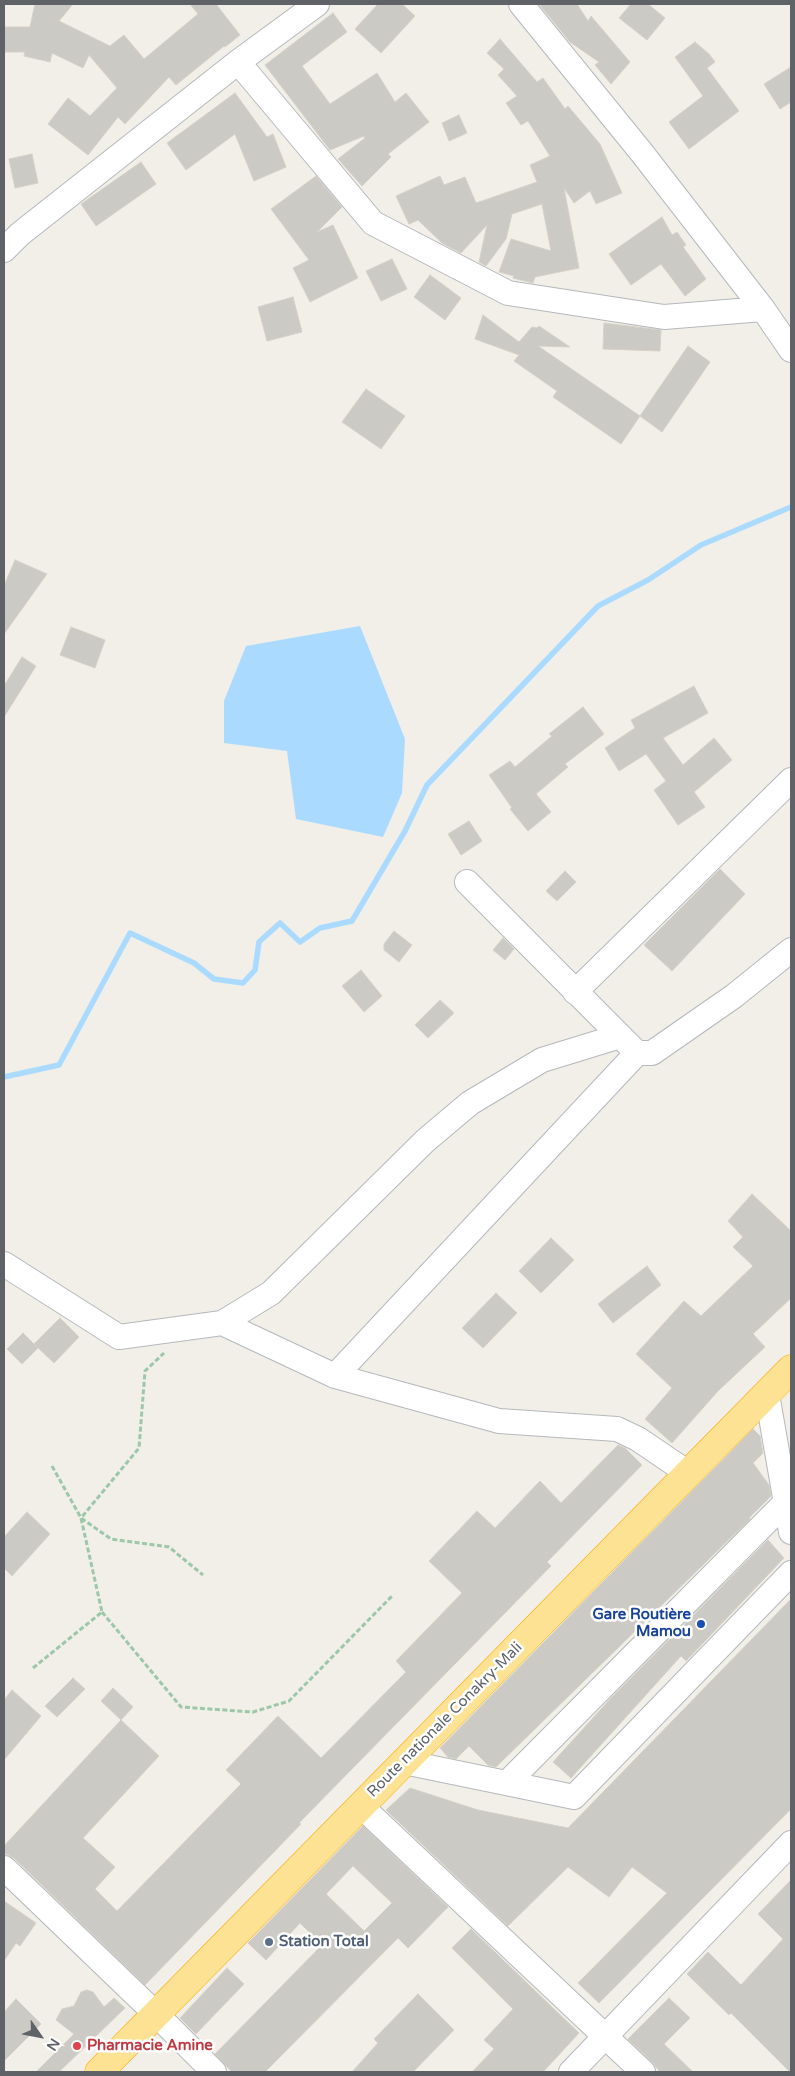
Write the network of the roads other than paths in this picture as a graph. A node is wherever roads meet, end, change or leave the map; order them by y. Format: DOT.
graph roads {
  1 [pos="317,4"];
  2 [pos="521,4"];
  3 [pos="238,62"];
  4 [pos="4,250"];
  5 [pos="763,309"];
  6 [pos="791,350"];
  7 [pos="791,780"];
  8 [pos="467,882"];
  9 [pos="791,950"];
  10 [pos="575,992"];
  11 [pos="620,1036"];
  12 [pos="637,1053"];
  13 [pos="4,1264"];
  14 [pos="222,1323"];
  15 [pos="791,1369"];
  16 [pos="335,1376"];
  17 [pos="766,1394"];
  18 [pos="688,1473"];
  19 [pos="786,1502"];
  20 [pos="791,1532"];
  21 [pos="791,1573"];
  22 [pos="404,1762"];
  23 [pos="507,1783"];
  24 [pos="361,1806"];
  25 [pos="791,1843"];
  26 [pos="4,1868"];
  27 [pos="156,2014"];
  28 [pos="605,2037"];
  29 [pos="99,2072"];
  30 [pos="214,2072"];
  31 [pos="571,2072"];
  32 [pos="643,2072"];
  1 -- 3 [label="street"];
  2 -- 5 [label="street"];
  3 -- 4 [label="street"];
  3 -- 5 [label="street"];
  5 -- 6 [label="street"];
  7 -- 10 [label="street"];
  8 -- 10 [label="street"];
  9 -- 12 [label="street"];
  10 -- 11 [label="street"];
  11 -- 12 [label="street"];
  11 -- 14 [label="street"];
  12 -- 16 [label="street"];
  13 -- 14 [label="street"];
  14 -- 16 [label="street"];
  15 -- 17 [label="highway, Route nationale Conakry-Mali"];
  16 -- 18 [label="street"];
  17 -- 18 [label="highway, Route nationale Conakry-Mali"];
  17 -- 19 [label="street"];
  18 -- 22 [label="highway, Route nationale Conakry-Mali"];
  19 -- 20 [label="street"];
  19 -- 23 [label="street"];
  21 -- 23 [label="street"];
  22 -- 23 [label="street"];
  22 -- 24 [label="highway, Route nationale Conakry-Mali"];
  24 -- 27 [label="highway, Route nationale Conakry-Mali"];
  24 -- 28 [label="street"];
  25 -- 28 [label="street"];
  26 -- 27 [label="street"];
  27 -- 29 [label="highway, Route nationale Conakry-Mali"];
  27 -- 30 [label="street"];
  28 -- 31 [label="street"];
  28 -- 32 [label="street"];
}
